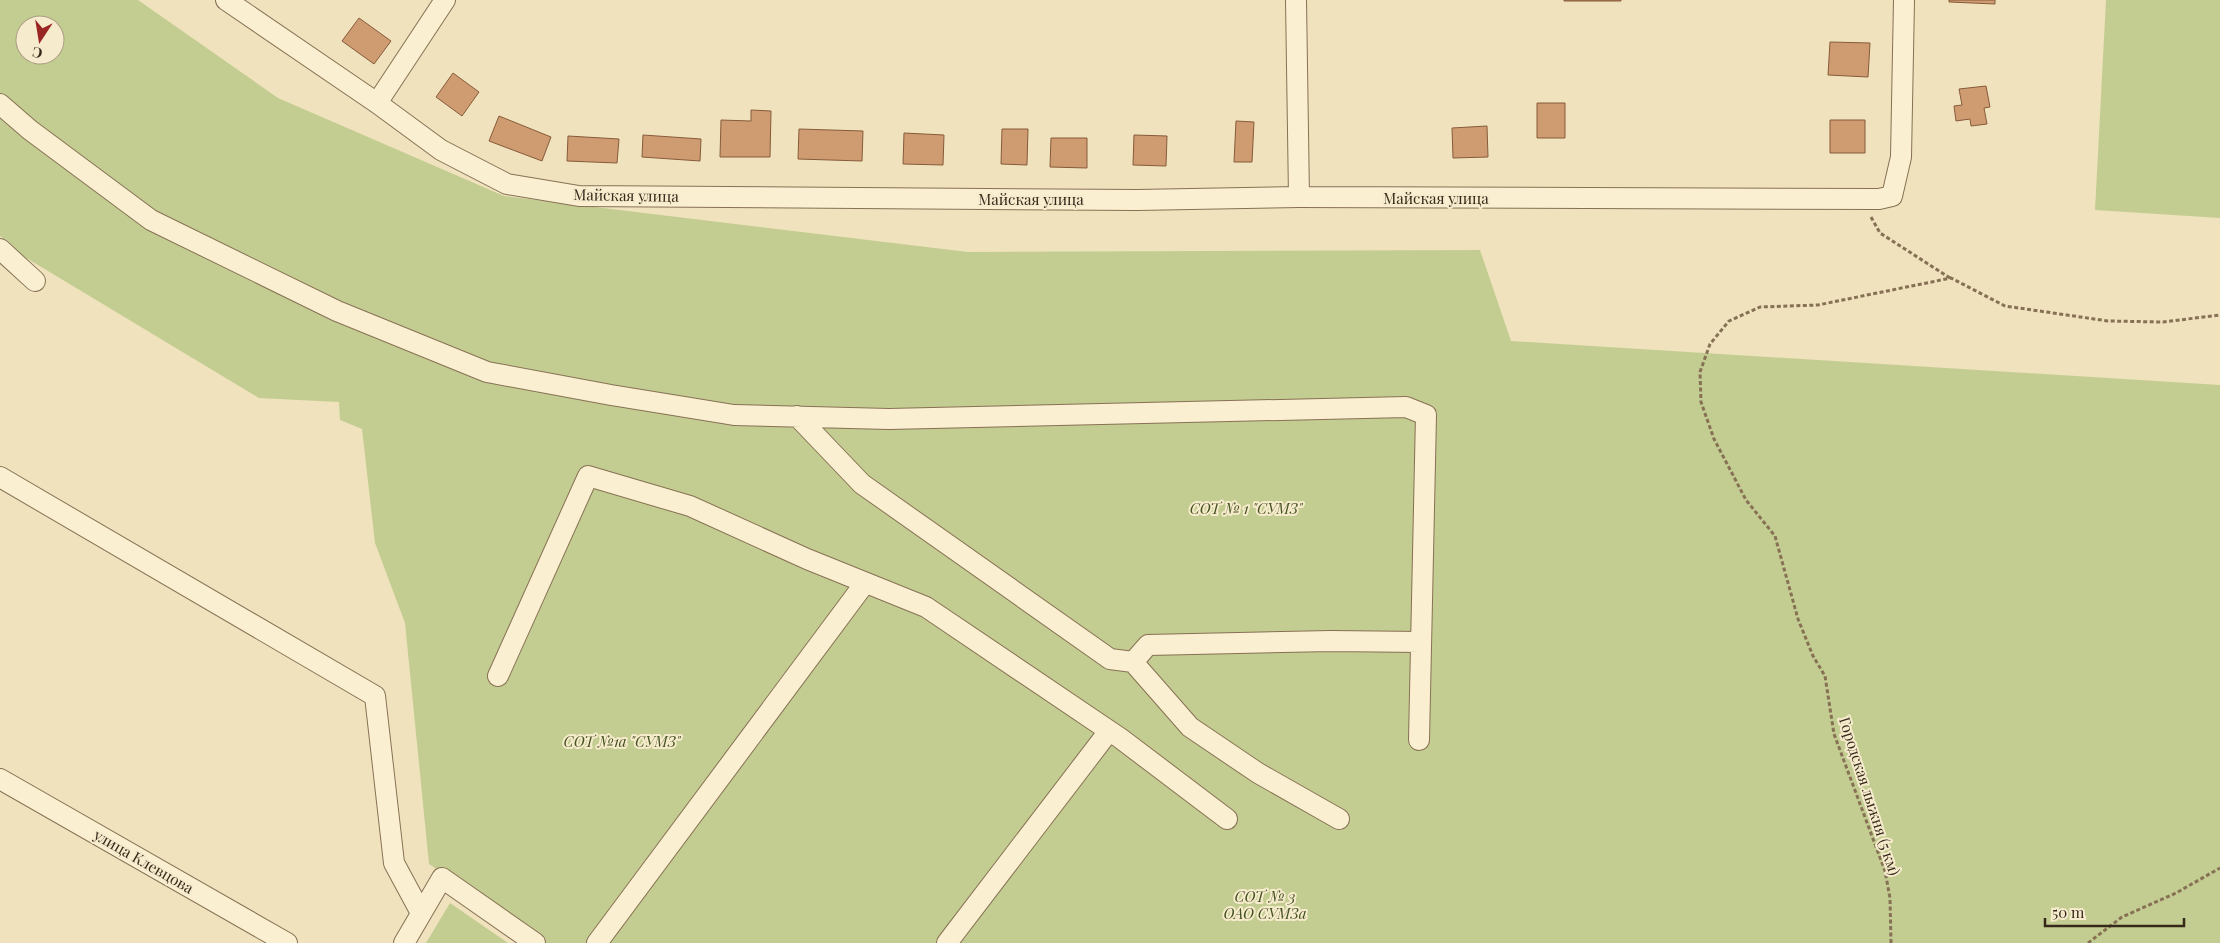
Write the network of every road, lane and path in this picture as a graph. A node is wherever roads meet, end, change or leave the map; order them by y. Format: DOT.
graph roads {
  1 [pos="226,0"];
  2 [pos="445,0"];
  3 [pos="1296,0"];
  4 [pos="1904,0"];
  5 [pos="378,103"];
  6 [pos="0,104"];
  7 [pos="1299,197"];
  8 [pos="1861,199"];
  9 [pos="0,249"];
  10 [pos="1951,278"];
  11 [pos="35,281"];
  12 [pos="2220,315"];
  13 [pos="797,416"];
  14 [pos="0,477"];
  15 [pos="864,583"];
  16 [pos="1422,642"];
  17 [pos="1133,662"];
  18 [pos="498,676"];
  19 [pos="1108,730"];
  20 [pos="1419,740"];
  21 [pos="0,779"];
  22 [pos="1227,819"];
  23 [pos="1339,819"];
  24 [pos="2220,868"];
  25 [pos="421,913"];
  26 [pos="287,943"];
  27 [pos="404,943"];
  28 [pos="534,943"];
  29 [pos="597,943"];
  30 [pos="948,943"];
  31 [pos="1892,943"];
  32 [pos="2088,943"];
  1 -- 5 [label="street, Майская улица"];
  2 -- 5 [label="street"];
  3 -- 7 [label="street"];
  4 -- 8 [label="street, Майская улица"];
  5 -- 7 [label="street, Майская улица"];
  6 -- 13 [label="street"];
  7 -- 8 [label="street, Майская улица"];
  8 -- 10 [label="path"];
  9 -- 11 [label="street"];
  10 -- 12 [label="path"];
  10 -- 31 [label="path, Городская лыжня (5 км)"];
  13 -- 16 [label="street"];
  13 -- 17 [label="street"];
  14 -- 25 [label="street"];
  15 -- 18 [label="street"];
  15 -- 19 [label="street"];
  15 -- 29 [label="street"];
  16 -- 17 [label="street"];
  16 -- 20 [label="street"];
  17 -- 23 [label="street"];
  19 -- 22 [label="street"];
  19 -- 30 [label="street"];
  21 -- 26 [label="street, улица Клевцова"];
  24 -- 32 [label="path"];
  25 -- 27 [label="street"];
  25 -- 28 [label="street"];
}
